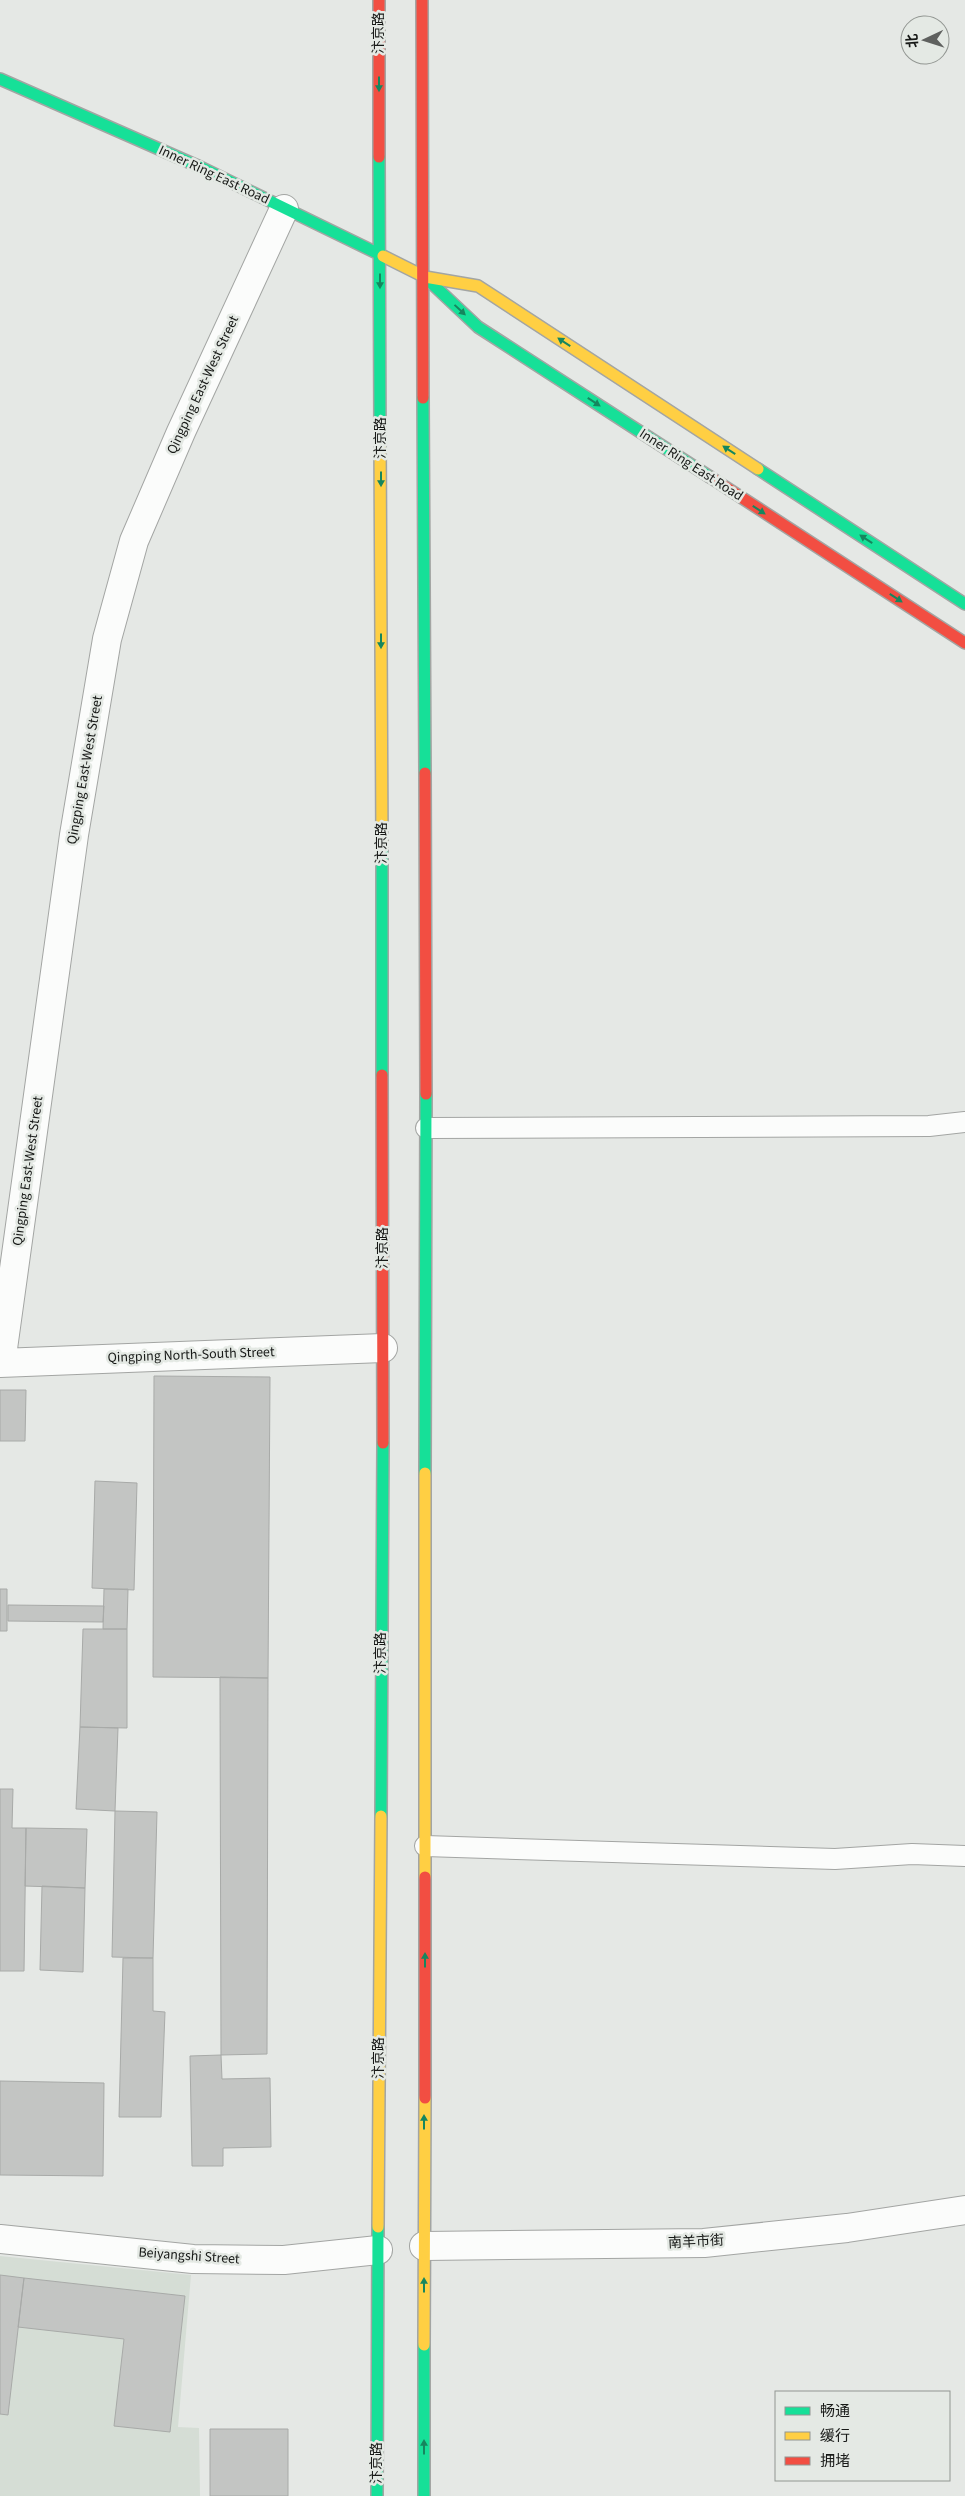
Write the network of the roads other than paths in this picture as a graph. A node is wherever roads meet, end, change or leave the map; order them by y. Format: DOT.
graph roads {
  1 [pos="379,0"];
  2 [pos="422,0"];
  3 [pos="0,79"];
  4 [pos="284,209"];
  5 [pos="380,255"];
  6 [pos="425,277"];
  7 [pos="965,604"];
  8 [pos="965,643"];
  9 [pos="965,1122"];
  10 [pos="426,1128"];
  11 [pos="383,1348"];
  12 [pos="1,1363"];
  13 [pos="425,1846"];
  14 [pos="965,1856"];
  15 [pos="965,2210"];
  16 [pos="0,2239"];
  17 [pos="424,2246"];
  18 [pos="378,2250"];
  19 [pos="377,2496"];
  20 [pos="424,2496"];
  1 -- 5 [label="main road, 汴京路, one-way"];
  2 -- 6 [label="main road"];
  3 -- 4 [label="main road, Inner Ring East Road"];
  4 -- 5 [label="main road, Inner Ring East Road"];
  4 -- 12 [label="street, Qingping East-West Street"];
  5 -- 6 [label="main road, Inner Ring East Road"];
  5 -- 11 [label="main road, 汴京路, one-way"];
  7 -- 6 [label="main road, Inner Ring East Road, one-way"];
  6 -- 8 [label="main road, Inner Ring East Road, one-way"];
  6 -- 10 [label="main road"];
  9 -- 10 [label="lane"];
  10 -- 13 [label="main road"];
  11 -- 12 [label="street, Qingping North-South Street"];
  11 -- 18 [label="main road, 汴京路"];
  13 -- 14 [label="lane"];
  17 -- 13 [label="main road, one-way"];
  15 -- 17 [label="street, 南羊市街"];
  16 -- 18 [label="street, Beiyangshi Street"];
  20 -- 17 [label="main road, one-way"];
  18 -- 19 [label="main road, 汴京路"];
}
